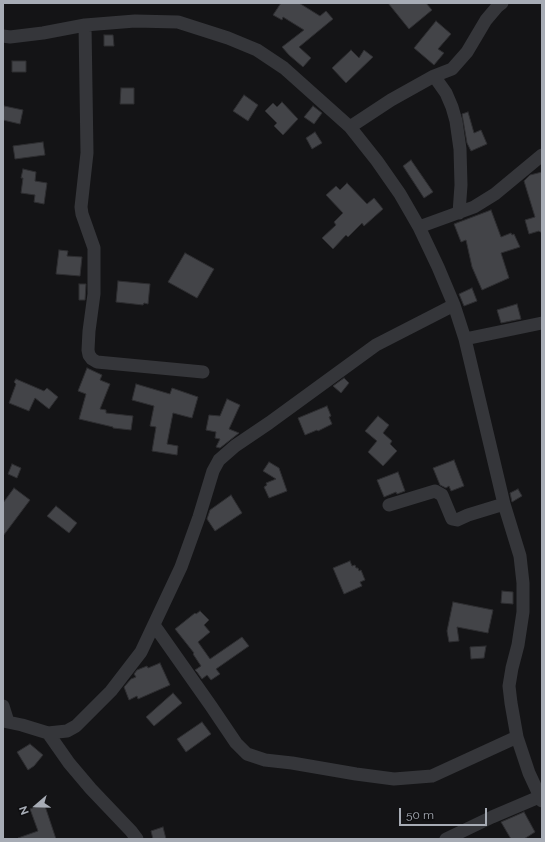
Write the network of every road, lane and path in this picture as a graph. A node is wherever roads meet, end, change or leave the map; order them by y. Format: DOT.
graph roads {
  1 [pos="502,3"];
  2 [pos="85,25"];
  3 [pos="3,36"];
  4 [pos="434,76"];
  5 [pos="350,127"];
  6 [pos="542,154"];
  7 [pos="459,213"];
  8 [pos="419,227"];
  9 [pos="454,305"];
  10 [pos="542,323"];
  11 [pos="465,339"];
  12 [pos="203,372"];
  13 [pos="504,504"];
  14 [pos="389,505"];
  15 [pos="154,625"];
  16 [pos="3,706"];
  17 [pos="6,721"];
  18 [pos="48,733"];
  19 [pos="517,737"];
  20 [pos="541,799"];
  21 [pos="134,836"];
  22 [pos="446,839"];
  1 -- 4 [label="street"];
  2 -- 3 [label="street"];
  2 -- 5 [label="street"];
  2 -- 12 [label="street"];
  4 -- 5 [label="street"];
  4 -- 7 [label="street"];
  5 -- 8 [label="street"];
  6 -- 7 [label="street"];
  7 -- 8 [label="street"];
  8 -- 9 [label="street"];
  9 -- 11 [label="street"];
  9 -- 15 [label="street"];
  10 -- 11 [label="street"];
  11 -- 13 [label="street"];
  13 -- 14 [label="street"];
  13 -- 19 [label="street"];
  15 -- 18 [label="street"];
  15 -- 19 [label="street"];
  16 -- 17 [label="street"];
  17 -- 18 [label="street"];
  18 -- 21 [label="street"];
  19 -- 20 [label="street"];
  20 -- 22 [label="street"];
}
